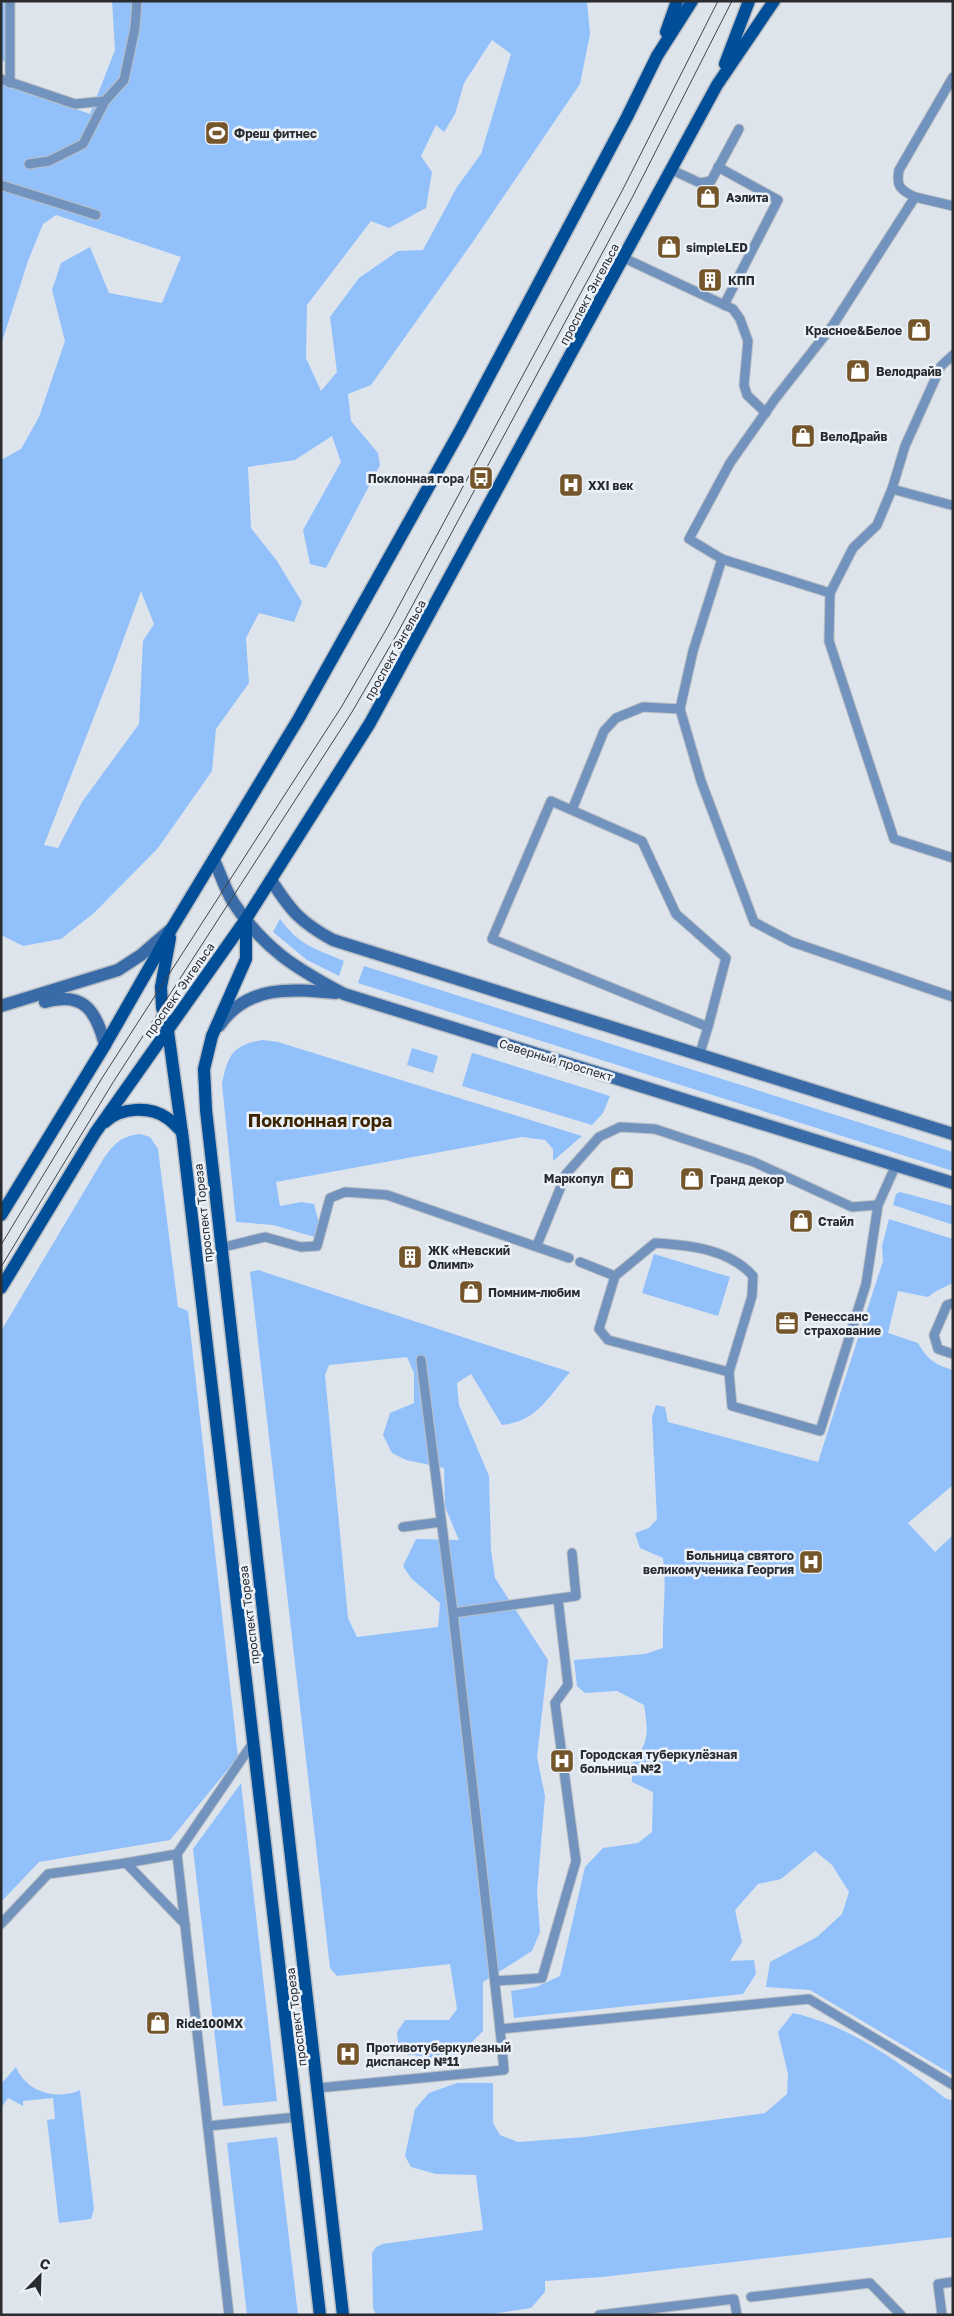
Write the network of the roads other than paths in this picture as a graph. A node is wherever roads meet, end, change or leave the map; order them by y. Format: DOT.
graph roads {
  1 [pos="10,1"];
  2 [pos="138,1"];
  3 [pos="677,1"];
  4 [pos="692,1"];
  5 [pos="750,1"];
  6 [pos="774,1"];
  7 [pos="658,56"];
  8 [pos="953,77"];
  9 [pos="6,81"];
  10 [pos="717,85"];
  11 [pos="106,100"];
  12 [pos="739,129"];
  13 [pos="29,164"];
  14 [pos="718,168"];
  15 [pos="672,170"];
  16 [pos="1,184"];
  17 [pos="915,197"];
  18 [pos="953,206"];
  19 [pos="96,215"];
  20 [pos="624,258"];
  21 [pos="724,305"];
  22 [pos="953,355"];
  23 [pos="766,413"];
  24 [pos="892,489"];
  25 [pos="951,505"];
  26 [pos="722,559"];
  27 [pos="830,593"];
  28 [pos="680,709"];
  29 [pos="572,810"];
  30 [pos="953,858"];
  31 [pos="214,860"];
  32 [pos="271,880"];
  33 [pos="246,919"];
  34 [pos="172,928"];
  35 [pos="344,994"];
  36 [pos="953,997"];
  37 [pos="1,1006"];
  38 [pos="1,1014"];
  39 [pos="708,1027"];
  40 [pos="168,1031"];
  41 [pos="212,1036"];
  42 [pos="105,1045"];
  43 [pos="700,1053"];
  44 [pos="182,1132"];
  45 [pos="95,1133"];
  46 [pos="953,1134"];
  47 [pos="896,1165"];
  48 [pos="953,1183"];
  49 [pos="878,1206"];
  50 [pos="1,1215"];
  51 [pos="537,1245"];
  52 [pos="220,1248"];
  53 [pos="569,1258"];
  54 [pos="580,1262"];
  55 [pos="615,1276"];
  56 [pos="1,1288"];
  57 [pos="953,1303"];
  58 [pos="953,1354"];
  59 [pos="421,1360"];
  60 [pos="729,1372"];
  61 [pos="441,1522"];
  62 [pos="403,1527"];
  63 [pos="572,1553"];
  64 [pos="558,1599"];
  65 [pos="453,1613"];
  66 [pos="252,1744"];
  67 [pos="177,1854"];
  68 [pos="126,1863"];
  69 [pos="1,1924"];
  70 [pos="185,1924"];
  71 [pos="495,1981"];
  72 [pos="500,2029"];
  73 [pos="953,2085"];
  74 [pos="318,2088"];
  75 [pos="297,2118"];
  76 [pos="208,2126"];
  77 [pos="952,2282"];
  78 [pos="751,2297"];
  79 [pos="228,2315"];
  80 [pos="320,2315"];
  81 [pos="344,2315"];
  82 [pos="599,2315"];
  83 [pos="736,2315"];
  84 [pos="901,2315"];
  85 [pos="942,2315"];
  1 -- 9 [label="lane"];
  2 -- 11 [label="lane"];
  3 -- 7 [label="main road"];
  4 -- 7 [label="main road"];
  5 -- 10 [label="main road"];
  6 -- 10 [label="main road, проспект Энгельса"];
  7 -- 31 [label="main road"];
  8 -- 17 [label="lane"];
  9 -- 11 [label="lane"];
  10 -- 15 [label="main road, проспект Энгельса"];
  11 -- 13 [label="lane"];
  12 -- 14 [label="lane"];
  14 -- 15 [label="lane"];
  14 -- 21 [label="lane"];
  15 -- 20 [label="main road, проспект Энгельса"];
  16 -- 19 [label="lane"];
  17 -- 18 [label="lane"];
  17 -- 23 [label="lane"];
  20 -- 21 [label="lane"];
  20 -- 32 [label="main road, проспект Энгельса"];
  21 -- 23 [label="lane"];
  22 -- 24 [label="lane"];
  23 -- 26 [label="lane"];
  24 -- 25 [label="lane"];
  24 -- 27 [label="lane"];
  26 -- 27 [label="lane"];
  26 -- 28 [label="lane"];
  27 -- 30 [label="lane"];
  28 -- 29 [label="lane"];
  28 -- 36 [label="lane"];
  29 -- 39 [label="lane"];
  29 -- 39 [label="lane"];
  31 -- 33 [label="main road, Северный проспект"];
  31 -- 34 [label="main road"];
  32 -- 33 [label="main road, проспект Энгельса"];
  32 -- 43 [label="main road"];
  33 -- 35 [label="main road, Северный проспект"];
  33 -- 40 [label="main road, проспект Энгельса"];
  33 -- 41 [label="main road, проспект Тореза"];
  34 -- 37 [label="main road"];
  34 -- 40 [label="main road, проспект Тореза"];
  34 -- 42 [label="main road"];
  35 -- 41 [label="main road"];
  35 -- 47 [label="main road, Северный проспект"];
  38 -- 42 [label="main road"];
  39 -- 43 [label="lane"];
  40 -- 44 [label="main road, проспект Тореза"];
  40 -- 45 [label="main road, проспект Энгельса"];
  41 -- 52 [label="main road, проспект Тореза"];
  42 -- 50 [label="main road"];
  43 -- 46 [label="main road"];
  44 -- 45 [label="main road"];
  44 -- 66 [label="main road, проспект Тореза"];
  45 -- 56 [label="main road, проспект Энгельса"];
  47 -- 48 [label="main road, Северный проспект"];
  47 -- 49 [label="lane"];
  49 -- 51 [label="lane"];
  49 -- 60 [label="lane"];
  51 -- 52 [label="lane"];
  51 -- 53 [label="lane"];
  52 -- 74 [label="main road, проспект Тореза"];
  54 -- 55 [label="lane"];
  55 -- 60 [label="lane"];
  55 -- 60 [label="lane"];
  57 -- 58 [label="lane"];
  59 -- 61 [label="lane"];
  61 -- 62 [label="lane"];
  61 -- 65 [label="lane"];
  63 -- 64 [label="lane"];
  64 -- 65 [label="lane"];
  64 -- 71 [label="lane"];
  65 -- 71 [label="lane"];
  66 -- 67 [label="lane"];
  66 -- 75 [label="main road, проспект Тореза"];
  67 -- 68 [label="lane"];
  67 -- 70 [label="lane"];
  68 -- 69 [label="lane"];
  68 -- 70 [label="lane"];
  70 -- 76 [label="lane"];
  71 -- 72 [label="lane"];
  72 -- 73 [label="lane"];
  72 -- 74 [label="lane"];
  74 -- 81 [label="main road, проспект Тореза"];
  75 -- 76 [label="lane"];
  75 -- 80 [label="main road, проспект Тореза"];
  76 -- 79 [label="lane"];
  77 -- 85 [label="lane"];
  78 -- 84 [label="lane"];
  82 -- 83 [label="lane"];
}
